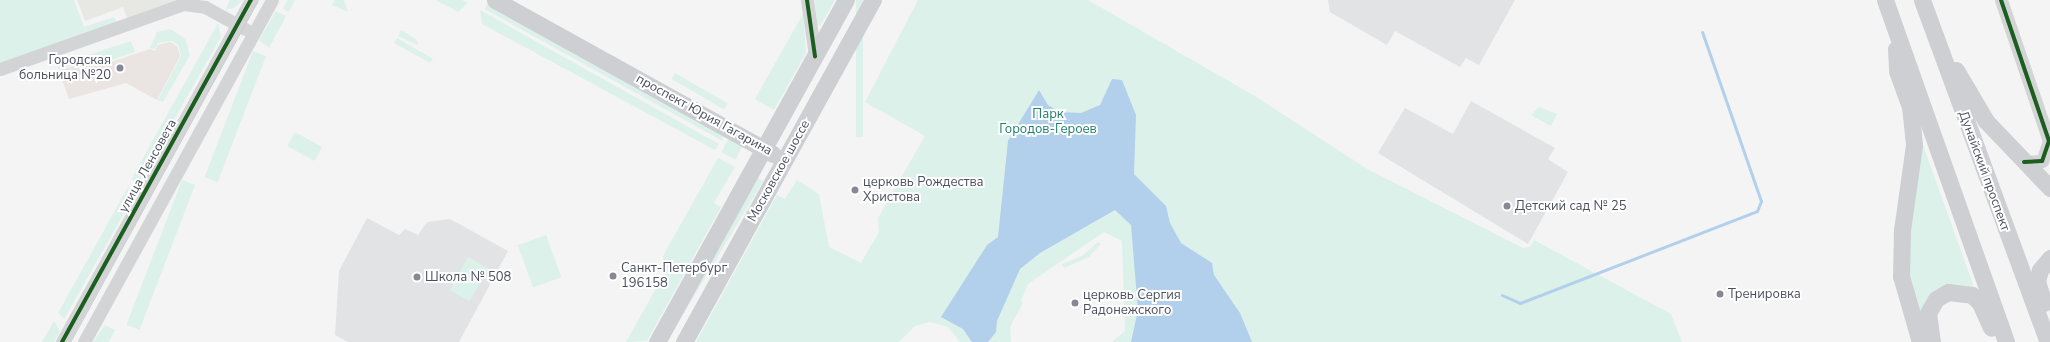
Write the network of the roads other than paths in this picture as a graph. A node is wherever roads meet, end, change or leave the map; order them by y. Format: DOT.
graph roads {
  1 [pos="251,0"];
  2 [pos="272,0"];
  3 [pos="495,0"];
  4 [pos="517,0"];
  5 [pos="807,0"];
  6 [pos="846,0"];
  7 [pos="873,0"];
  8 [pos="1885,0"];
  9 [pos="1922,0"];
  10 [pos="2001,0"];
  11 [pos="237,25"];
  12 [pos="1893,25"];
  13 [pos="254,34"];
  14 [pos="1936,38"];
  15 [pos="815,56"];
  16 [pos="0,69"];
  17 [pos="766,146"];
  18 [pos="786,159"];
  19 [pos="2024,162"];
  20 [pos="2050,188"];
  21 [pos="2050,258"];
  22 [pos="2050,320"];
  23 [pos="62,342"];
  24 [pos="84,342"];
  25 [pos="657,342"];
  26 [pos="684,342"];
  27 [pos="1920,342"];
  28 [pos="1932,342"];
  29 [pos="1996,342"];
  30 [pos="2006,342"];
  31 [pos="2048,342"];
  1 -- 11 [label="street, улица Ленсовета"];
  2 -- 13 [label="street"];
  3 -- 17 [label="main road, проспект Юрия Гагарина"];
  4 -- 17 [label="main road, проспект Юрия Гагарина"];
  5 -- 15 [label="street"];
  6 -- 15 [label="main road, Московское шоссе"];
  7 -- 18 [label="main road, Московское шоссе"];
  8 -- 12 [label="main road"];
  9 -- 14 [label="main road, Дунайский проспект"];
  10 -- 19 [label="street"];
  11 -- 13 [label="street"];
  11 -- 16 [label="street"];
  11 -- 23 [label="street, улица Ленсовета"];
  12 -- 27 [label="main road"];
  12 -- 30 [label="main road"];
  13 -- 24 [label="street"];
  14 -- 19 [label="main road"];
  14 -- 31 [label="main road, Дунайский проспект"];
  15 -- 17 [label="main road, Московское шоссе"];
  17 -- 18 [label="main road, проспект Юрия Гагарина"];
  17 -- 25 [label="main road, Московское шоссе"];
  18 -- 26 [label="main road, Московское шоссе"];
  19 -- 20 [label="main road"];
  21 -- 22 [label="main road"];
  28 -- 29 [label="main road"];
}
